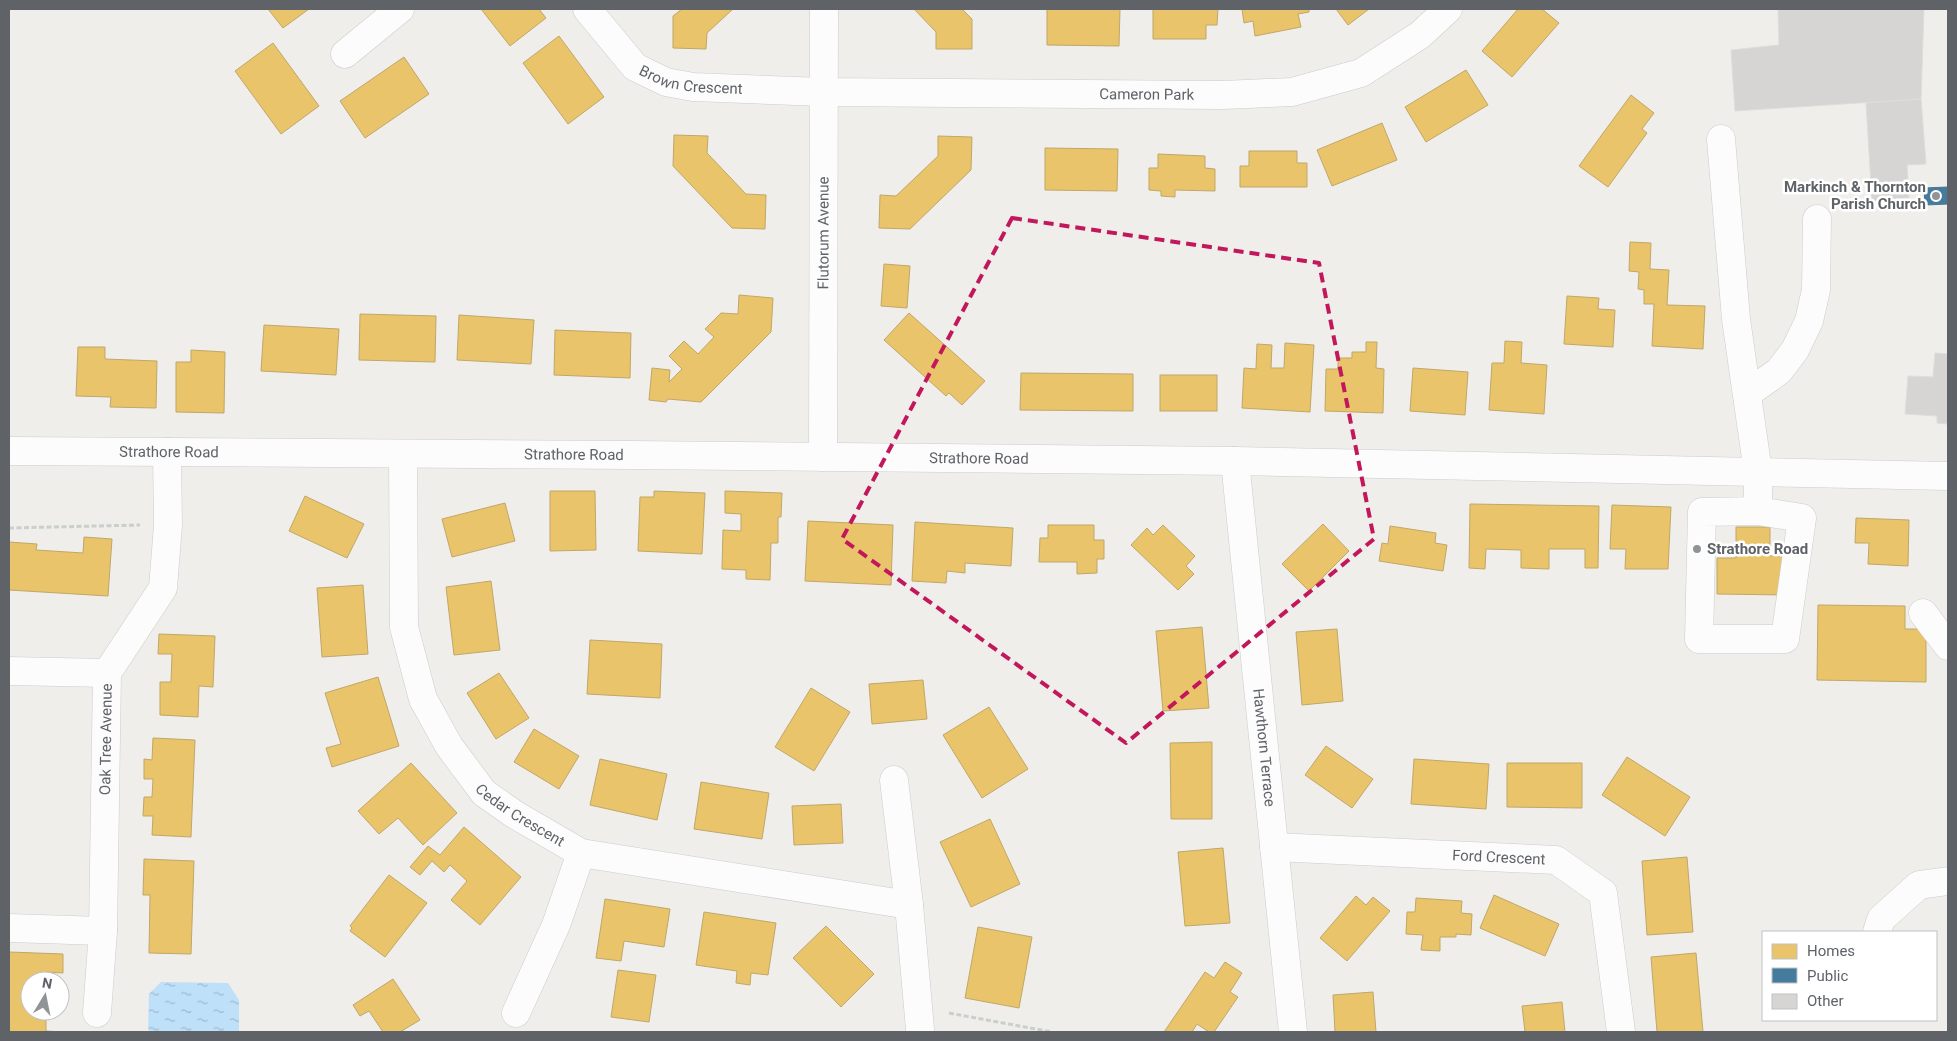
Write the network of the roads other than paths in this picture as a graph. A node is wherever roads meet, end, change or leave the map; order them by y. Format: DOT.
graph roads {
  1 [pos="400,9"];
  2 [pos="587,9"];
  3 [pos="824,9"];
  4 [pos="1448,9"];
  5 [pos="345,54"];
  6 [pos="823,92"];
  7 [pos="1722,139"];
  8 [pos="1817,219"];
  9 [pos="1747,394"];
  10 [pos="9,451"];
  11 [pos="166,452"];
  12 [pos="403,454"];
  13 [pos="823,457"];
  14 [pos="1235,461"];
  15 [pos="1758,472"];
  16 [pos="1948,476"];
  17 [pos="1758,511"];
  18 [pos="1922,612"];
  19 [pos="1948,646"];
  20 [pos="9,672"];
  21 [pos="107,673"];
  22 [pos="894,780"];
  23 [pos="1274,847"];
  24 [pos="581,853"];
  25 [pos="1948,881"];
  26 [pos="909,905"];
  27 [pos="9,928"];
  28 [pos="103,931"];
  29 [pos="1877,931"];
  30 [pos="516,1012"];
  31 [pos="97,1013"];
  32 [pos="919,1018"];
  33 [pos="1293,1032"];
  34 [pos="1621,1032"];
  1 -- 5 [label="street"];
  2 -- 6 [label="street, Brown Crescent"];
  3 -- 6 [label="street, Flutorum Avenue"];
  4 -- 6 [label="street, Cameron Park"];
  6 -- 13 [label="street, Flutorum Avenue"];
  7 -- 9 [label="street"];
  8 -- 9 [label="street"];
  9 -- 15 [label="street"];
  10 -- 11 [label="street, Strathore Road"];
  11 -- 12 [label="street, Strathore Road"];
  11 -- 21 [label="street, Oak Tree Avenue"];
  12 -- 13 [label="street, Strathore Road"];
  12 -- 24 [label="street, Cedar Crescent"];
  13 -- 14 [label="street, Strathore Road"];
  14 -- 15 [label="street, Strathore Road"];
  14 -- 23 [label="street, Hawthorn Terrace"];
  15 -- 16 [label="street, Strathore Road"];
  15 -- 17 [label="street"];
  17 -- 17 [label="street"];
  18 -- 19 [label="street"];
  20 -- 21 [label="street"];
  21 -- 28 [label="street, Oak Tree Avenue"];
  22 -- 26 [label="street"];
  23 -- 33 [label="street, Hawthorn Terrace"];
  23 -- 34 [label="street, Ford Crescent"];
  24 -- 26 [label="street, Cedar Crescent"];
  24 -- 30 [label="street"];
  25 -- 29 [label="street"];
  26 -- 32 [label="street"];
  27 -- 28 [label="street"];
  28 -- 31 [label="street, Oak Tree Avenue"];
}
